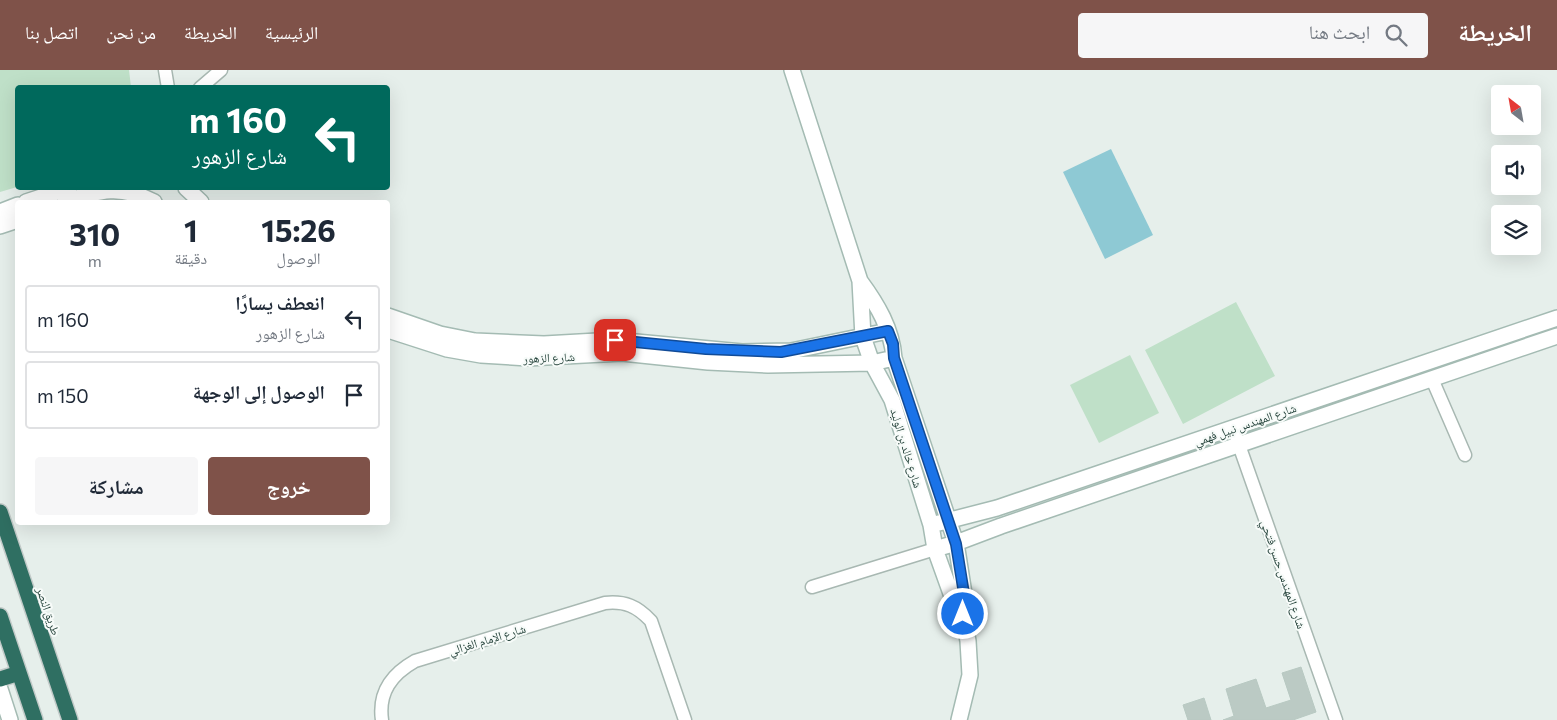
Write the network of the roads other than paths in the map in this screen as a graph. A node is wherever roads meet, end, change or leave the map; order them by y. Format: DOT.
graph roads {
  1 [pos="165,70"];
  2 [pos="221,70"];
  3 [pos="792,70"];
  4 [pos="168,85"];
  5 [pos="204,85"];
  6 [pos="63,190"];
  7 [pos="107,190"];
  8 [pos="107,190"];
  9 [pos="137,191"];
  10 [pos="32,200"];
  11 [pos="72,200"];
  12 [pos="151,200"];
  13 [pos="15,207"];
  14 [pos="0,212"];
  15 [pos="15,221"];
  16 [pos="0,226"];
  17 [pos="860,282"];
  18 [pos="390,317"];
  19 [pos="1557,318"];
  20 [pos="390,331"];
  21 [pos="888,331"];
  22 [pos="1557,336"];
  23 [pos="863,337"];
  24 [pos="894,358"];
  25 [pos="872,362"];
  26 [pos="1432,379"];
  27 [pos="1233,428"];
  28 [pos="1239,445"];
  29 [pos="1465,455"];
  30 [pos="0,512"];
  31 [pos="949,520"];
  32 [pos="931,525"];
  33 [pos="956,544"];
  34 [pos="935,549"];
  35 [pos="812,587"];
  36 [pos="963,614"];
  37 [pos="0,616"];
  38 [pos="19,673"];
  39 [pos="0,679"];
  40 [pos="0,689"];
  41 [pos="10,720"];
  42 [pos="35,720"];
  43 [pos="70,720"];
  44 [pos="382,720"];
  45 [pos="685,720"];
  46 [pos="959,720"];
  47 [pos="1336,720"];
  1 -- 4 [label="street"];
  2 -- 5 [label="street"];
  3 -- 17 [label="street, شارع خالد بن الوليد"];
  6 -- 10 [label="street"];
  7 -- 11 [label="street"];
  8 -- 9 [label="street"];
  9 -- 12 [label="street"];
  13 -- 14 [label="street"];
  15 -- 16 [label="street"];
  17 -- 21 [label="street, شارع خالد بن الوليد"];
  17 -- 23 [label="street, شارع خالد بن الوليد"];
  18 -- 23 [label="street, شارع الزهور"];
  19 -- 27 [label="street, شارع المهندس نبيل فهمي"];
  20 -- 25 [label="street, شارع الزهور"];
  21 -- 23 [label="street, شارع الزهور"];
  21 -- 24 [label="street, شارع خالد بن الوليد"];
  22 -- 26 [label="street, شارع المهندس نبيل فهمي"];
  23 -- 25 [label="street, شارع خالد بن الوليد"];
  24 -- 25 [label="street, شارع الزهور"];
  24 -- 31 [label="street, شارع خالد بن الوليد"];
  25 -- 32 [label="street, شارع خالد بن الوليد"];
  26 -- 28 [label="street, شارع المهندس نبيل فهمي"];
  26 -- 29 [label="street"];
  27 -- 28 [label="street, شارع المهندس حسن فتحي"];
  27 -- 31 [label="street, شارع المهندس نبيل فهمي"];
  28 -- 33 [label="street, شارع المهندس نبيل فهمي"];
  28 -- 47 [label="street, شارع المهندس حسن فتحي"];
  30 -- 43 [label="highway, طريق النصر"];
  31 -- 32 [label="street, شارع المهندس نبيل فهمي"];
  31 -- 33 [label="street, شارع خالد بن الوليد"];
  32 -- 34 [label="street, شارع خالد بن الوليد"];
  33 -- 34 [label="street, شارع المهندس نبيل فهمي"];
  33 -- 36 [label="street, شارع خالد بن الوليد"];
  34 -- 35 [label="street"];
  34 -- 36 [label="street, شارع خالد بن الوليد"];
  36 -- 46 [label="street, شارع خالد بن الوليد"];
  37 -- 38 [label="highway"];
  38 -- 39 [label="highway"];
  38 -- 42 [label="highway"];
  40 -- 41 [label="street"];
  44 -- 45 [label="street, شارع الإمام الغزالي"];
}
